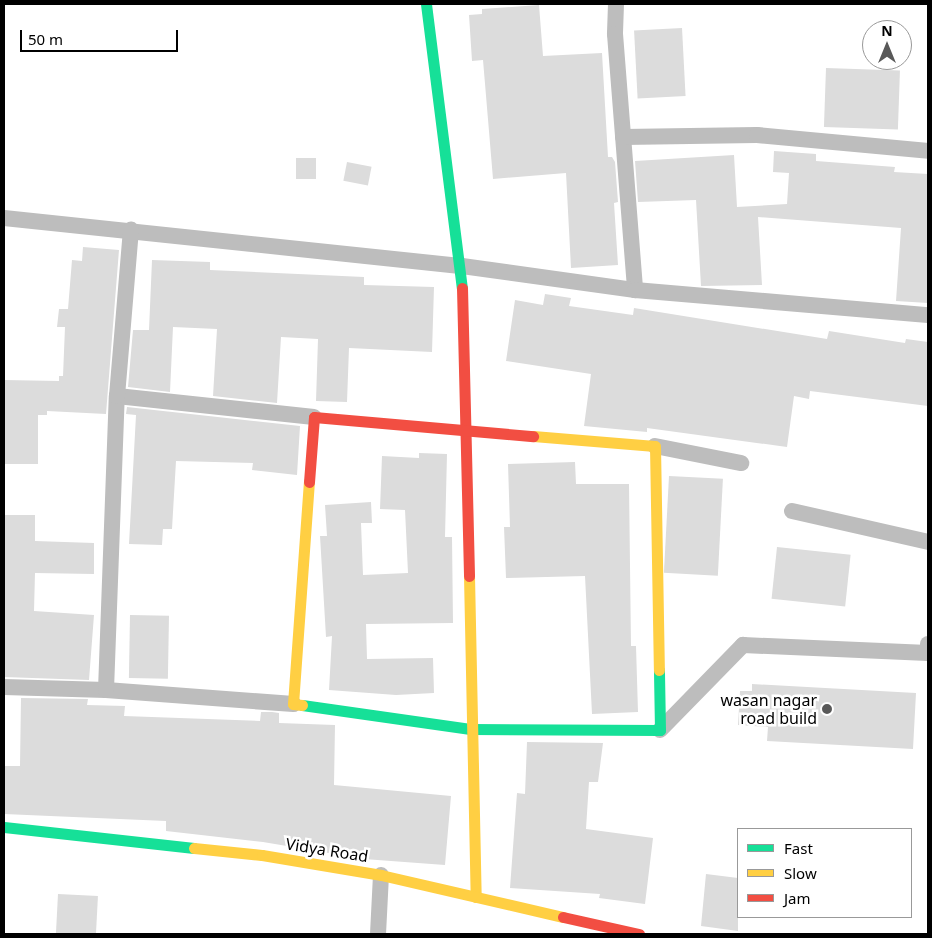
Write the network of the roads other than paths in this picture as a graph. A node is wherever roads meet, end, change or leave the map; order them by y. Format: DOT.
graph roads {
  1 [pos="426,4"];
  2 [pos="616,4"];
  3 [pos="623,137"];
  4 [pos="928,151"];
  5 [pos="4,218"];
  6 [pos="131,230"];
  7 [pos="462,266"];
  8 [pos="635,290"];
  9 [pos="928,315"];
  10 [pos="117,396"];
  11 [pos="314,417"];
  12 [pos="465,431"];
  13 [pos="655,446"];
  14 [pos="741,463"];
  15 [pos="792,511"];
  16 [pos="928,542"];
  17 [pos="928,644"];
  18 [pos="4,686"];
  19 [pos="106,690"];
  20 [pos="293,704"];
  21 [pos="470,729"];
  22 [pos="660,730"];
  23 [pos="4,827"];
  24 [pos="381,875"];
  25 [pos="476,896"];
  26 [pos="378,934"];
  27 [pos="639,934"];
  1 -- 7 [label="street"];
  2 -- 3 [label="street"];
  3 -- 4 [label="street"];
  3 -- 8 [label="street"];
  5 -- 6 [label="street"];
  6 -- 7 [label="street"];
  6 -- 10 [label="street"];
  7 -- 8 [label="street"];
  7 -- 12 [label="street"];
  8 -- 9 [label="street"];
  10 -- 11 [label="street"];
  10 -- 19 [label="street"];
  11 -- 12 [label="street"];
  11 -- 20 [label="street"];
  12 -- 13 [label="street"];
  12 -- 21 [label="street"];
  13 -- 14 [label="street"];
  13 -- 22 [label="street"];
  15 -- 16 [label="street"];
  17 -- 22 [label="street"];
  18 -- 19 [label="street"];
  19 -- 20 [label="street"];
  20 -- 21 [label="street"];
  21 -- 22 [label="street"];
  21 -- 25 [label="street"];
  23 -- 24 [label="street, Vidya Road"];
  24 -- 25 [label="street, Vidya Road"];
  24 -- 26 [label="street"];
  25 -- 27 [label="street, Vidya Road"];
}
